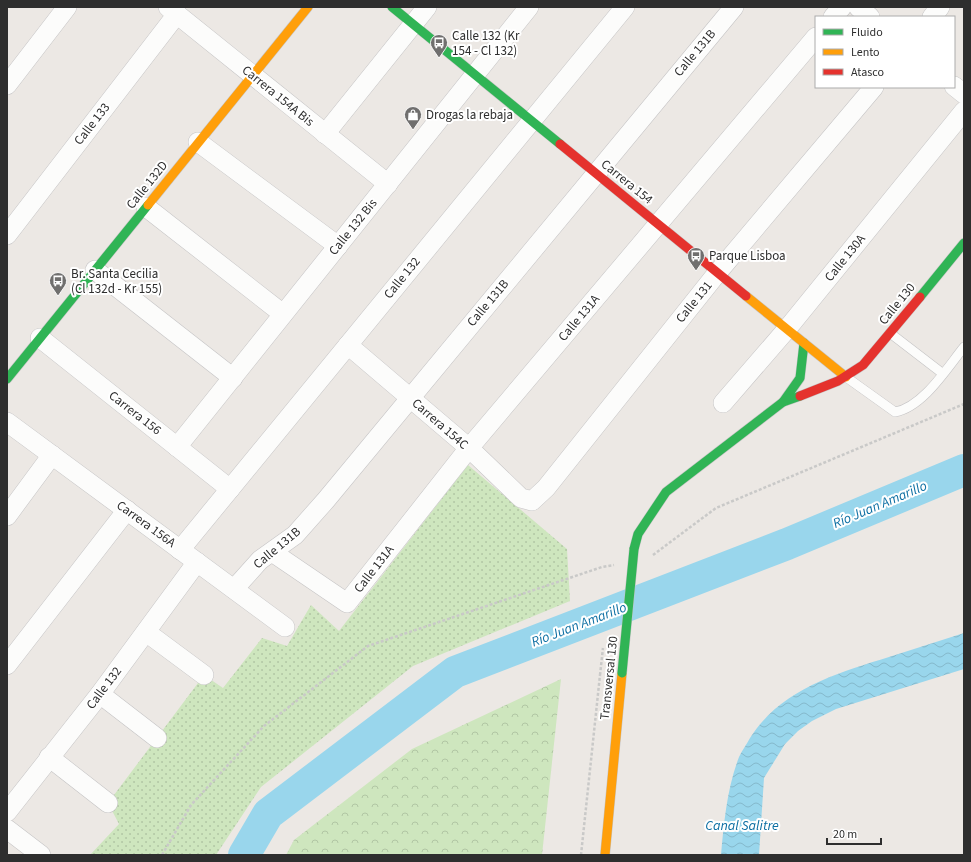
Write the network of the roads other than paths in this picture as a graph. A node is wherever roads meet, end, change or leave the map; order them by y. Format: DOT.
graph roads {
  1 [pos="67,7"];
  2 [pos="308,7"];
  3 [pos="392,7"];
  4 [pos="427,7"];
  5 [pos="530,7"];
  6 [pos="625,7"];
  7 [pos="734,7"];
  8 [pos="842,7"];
  9 [pos="858,7"];
  10 [pos="940,7"];
  11 [pos="172,10"];
  12 [pos="834,16"];
  13 [pos="869,16"];
  14 [pos="933,16"];
  15 [pos="413,24"];
  16 [pos="815,38"];
  17 [pos="253,75"];
  18 [pos="475,75"];
  19 [pos="7,85"];
  20 [pos="955,87"];
  21 [pos="873,88"];
  22 [pos="964,94"];
  23 [pos="964,111"];
  24 [pos="532,121"];
  25 [pos="325,134"];
  26 [pos="198,142"];
  27 [pos="596,173"];
  28 [pos="388,184"];
  29 [pos="146,207"];
  30 [pos="658,224"];
  31 [pos="7,235"];
  32 [pos="964,243"];
  33 [pos="338,246"];
  34 [pos="95,270"];
  35 [pos="718,272"];
  36 [pos="283,314"];
  37 [pos="787,329"];
  38 [pos="890,333"];
  39 [pos="40,338"];
  40 [pos="804,343"];
  41 [pos="348,345"];
  42 [pos="964,347"];
  43 [pos="942,373"];
  44 [pos="846,377"];
  45 [pos="233,378"];
  46 [pos="7,379"];
  47 [pos="410,398"];
  48 [pos="783,402"];
  49 [pos="723,403"];
  50 [pos="7,422"];
  51 [pos="177,447"];
  52 [pos="469,448"];
  53 [pos="52,455"];
  54 [pos="230,489"];
  55 [pos="532,501"];
  56 [pos="127,510"];
  57 [pos="7,516"];
  58 [pos="180,550"];
  59 [pos="272,552"];
  60 [pos="197,562"];
  61 [pos="234,589"];
  62 [pos="285,627"];
  63 [pos="146,632"];
  64 [pos="7,665"];
  65 [pos="204,675"];
  66 [pos="100,694"];
  67 [pos="157,738"];
  68 [pos="49,757"];
  69 [pos="108,803"];
  70 [pos="7,812"];
  71 [pos="7,829"];
  72 [pos="41,855"];
  73 [pos="605,855"];
  1 -- 19 [label="street"];
  2 -- 17 [label="main road, Calle 132D"];
  3 -- 15 [label="main road, Carrera 154"];
  4 -- 15 [label="street"];
  5 -- 18 [label="street, Calle 132 Bis"];
  6 -- 24 [label="street, Calle 132"];
  7 -- 27 [label="street, Calle 131B"];
  8 -- 12 [label="street"];
  9 -- 13 [label="street"];
  10 -- 14 [label="street"];
  11 -- 17 [label="street, Carrera 154A Bis"];
  11 -- 31 [label="street, Calle 133"];
  15 -- 18 [label="main road, Carrera 154"];
  15 -- 25 [label="street"];
  16 -- 30 [label="street, Calle 131A"];
  17 -- 25 [label="street, Carrera 154A Bis"];
  17 -- 26 [label="main road, Calle 132D"];
  18 -- 24 [label="main road, Carrera 154"];
  18 -- 28 [label="street, Calle 132 Bis"];
  20 -- 22 [label="street"];
  21 -- 35 [label="street, Calle 131"];
  23 -- 37 [label="street, Calle 130A"];
  24 -- 27 [label="main road, Carrera 154"];
  24 -- 41 [label="street, Calle 132"];
  25 -- 28 [label="street, Carrera 154A Bis"];
  26 -- 29 [label="main road, Calle 132D"];
  26 -- 33 [label="street"];
  27 -- 30 [label="main road, Carrera 154"];
  27 -- 47 [label="street, Calle 131B"];
  28 -- 33 [label="street, Calle 132 Bis"];
  29 -- 34 [label="main road, Calle 132D"];
  29 -- 36 [label="street"];
  30 -- 35 [label="main road, Carrera 154"];
  30 -- 52 [label="street, Calle 131A"];
  32 -- 38 [label="main road, Calle 130"];
  33 -- 36 [label="street, Calle 132 Bis"];
  34 -- 39 [label="main road, Calle 132D"];
  34 -- 45 [label="street"];
  35 -- 37 [label="main road, Carrera 154"];
  35 -- 55 [label="street, Calle 131"];
  36 -- 45 [label="street, Calle 132 Bis"];
  37 -- 40 [label="main road, Carrera 154"];
  37 -- 49 [label="street, Calle 130A"];
  38 -- 43 [label="lane"];
  38 -- 44 [label="main road, Calle 130"];
  39 -- 46 [label="main road, Calle 132D"];
  39 -- 51 [label="street, Carrera 156"];
  40 -- 44 [label="main road, Carrera 154"];
  40 -- 48 [label="main road, Transversal 130"];
  41 -- 47 [label="street, Carrera 154C"];
  41 -- 54 [label="street, Calle 132"];
  42 -- 43 [label="lane"];
  43 -- 44 [label="lane"];
  44 -- 48 [label="main road, Transversal 130"];
  45 -- 51 [label="street, Calle 132 Bis"];
  47 -- 52 [label="street, Carrera 154C"];
  47 -- 59 [label="street, Calle 131B"];
  48 -- 73 [label="main road, Transversal 130, bridge"];
  50 -- 53 [label="street, Carrera 156A"];
  51 -- 54 [label="street, Carrera 156"];
  52 -- 55 [label="street, Carrera 154C"];
  52 -- 59 [label="street, Calle 131A"];
  53 -- 56 [label="street, Carrera 156A"];
  53 -- 57 [label="street"];
  54 -- 58 [label="street, Calle 132"];
  56 -- 58 [label="street, Carrera 156A"];
  56 -- 64 [label="street"];
  58 -- 60 [label="street, Carrera 156A"];
  59 -- 61 [label="street, Calle 131B"];
  60 -- 61 [label="street, Carrera 156A"];
  60 -- 63 [label="street, Calle 132"];
  61 -- 62 [label="street, Carrera 156A"];
  63 -- 65 [label="street"];
  63 -- 66 [label="street, Calle 132"];
  66 -- 67 [label="street"];
  66 -- 68 [label="street, Calle 132"];
  68 -- 69 [label="street"];
  68 -- 70 [label="street, Calle 132"];
  71 -- 72 [label="street"];
}
